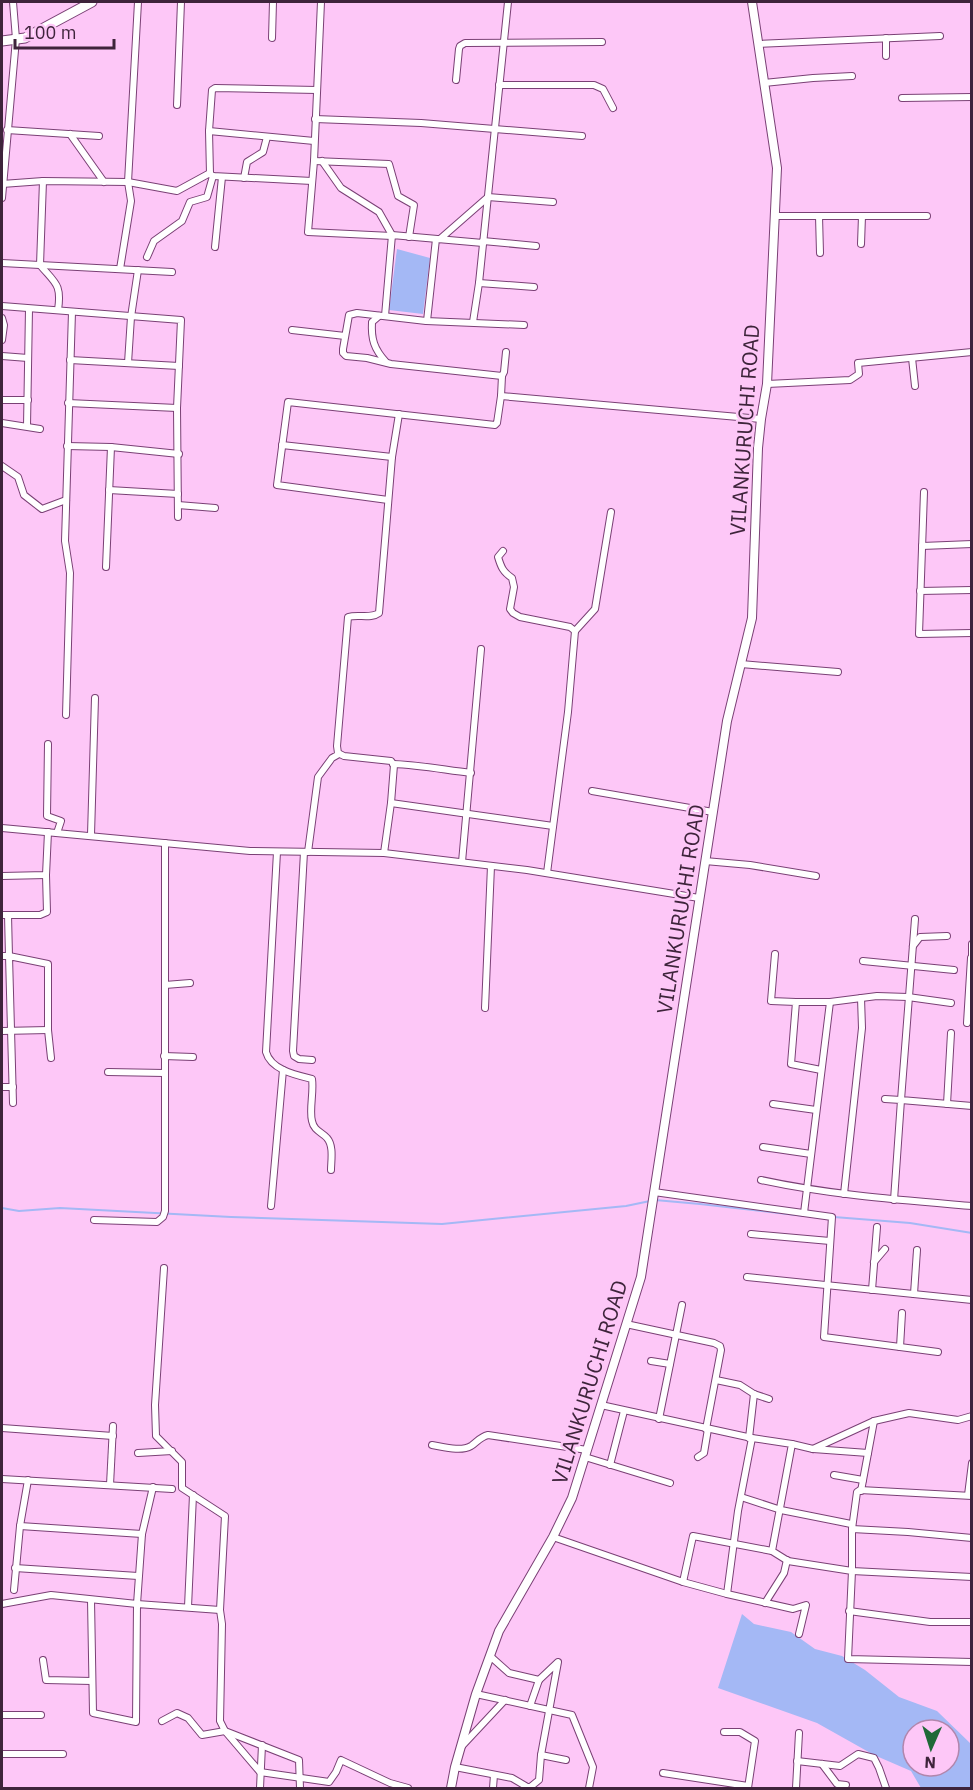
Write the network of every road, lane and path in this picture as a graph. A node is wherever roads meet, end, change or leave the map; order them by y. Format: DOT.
graph roads {
  1 [pos="14,2"];
  2 [pos="92,2"];
  3 [pos="138,2"];
  4 [pos="181,2"];
  5 [pos="273,2"];
  6 [pos="321,2"];
  7 [pos="508,2"];
  8 [pos="752,2"];
  9 [pos="940,36"];
  10 [pos="272,38"];
  11 [pos="886,38"];
  12 [pos="16,39"];
  13 [pos="2,41"];
  14 [pos="602,42"];
  15 [pos="504,43"];
  16 [pos="758,44"];
  17 [pos="886,56"];
  18 [pos="852,76"];
  19 [pos="456,80"];
  20 [pos="764,83"];
  21 [pos="499,85"];
  22 [pos="317,90"];
  23 [pos="972,97"];
  24 [pos="903,98"];
  25 [pos="177,105"];
  26 [pos="614,108"];
  27 [pos="5,115"];
  28 [pos="315,119"];
  29 [pos="7,130"];
  30 [pos="495,130"];
  31 [pos="209,131"];
  32 [pos="70,134"];
  33 [pos="99,136"];
  34 [pos="267,136"];
  35 [pos="582,136"];
  36 [pos="314,141"];
  37 [pos="314,161"];
  38 [pos="322,161"];
  39 [pos="211,175"];
  40 [pos="222,177"];
  41 [pos="244,178"];
  42 [pos="43,181"];
  43 [pos="312,181"];
  44 [pos="104,182"];
  45 [pos="128,182"];
  46 [pos="2,184"];
  47 [pos="185,187"];
  48 [pos="488,197"];
  49 [pos="2,198"];
  50 [pos="190,202"];
  51 [pos="553,202"];
  52 [pos="774,216"];
  53 [pos="819,216"];
  54 [pos="862,216"];
  55 [pos="927,216"];
  56 [pos="392,236"];
  57 [pos="409,237"];
  58 [pos="438,239"];
  59 [pos="483,242"];
  60 [pos="861,244"];
  61 [pos="536,246"];
  62 [pos="215,247"];
  63 [pos="820,253"];
  64 [pos="147,256"];
  65 [pos="2,263"];
  66 [pos="39,265"];
  67 [pos="120,269"];
  68 [pos="138,270"];
  69 [pos="172,272"];
  70 [pos="479,284"];
  71 [pos="534,287"];
  72 [pos="2,306"];
  73 [pos="29,309"];
  74 [pos="58,310"];
  75 [pos="72,312"];
  76 [pos="382,316"];
  77 [pos="130,317"];
  78 [pos="2,318"];
  79 [pos="427,321"];
  80 [pos="473,322"];
  81 [pos="524,326"];
  82 [pos="292,330"];
  83 [pos="345,336"];
  84 [pos="2,340"];
  85 [pos="506,352"];
  86 [pos="972,352"];
  87 [pos="2,356"];
  88 [pos="28,358"];
  89 [pos="912,358"];
  90 [pos="70,360"];
  91 [pos="128,363"];
  92 [pos="386,363"];
  93 [pos="179,366"];
  94 [pos="502,376"];
  95 [pos="767,384"];
  96 [pos="915,386"];
  97 [pos="501,396"];
  98 [pos="2,400"];
  99 [pos="28,400"];
  100 [pos="68,403"];
  101 [pos="177,408"];
  102 [pos="399,414"];
  103 [pos="761,419"];
  104 [pos="2,423"];
  105 [pos="27,426"];
  106 [pos="40,429"];
  107 [pos="282,445"];
  108 [pos="67,446"];
  109 [pos="111,447"];
  110 [pos="179,454"];
  111 [pos="392,457"];
  112 [pos="2,466"];
  113 [pos="110,490"];
  114 [pos="924,492"];
  115 [pos="178,494"];
  116 [pos="388,500"];
  117 [pos="66,501"];
  118 [pos="178,505"];
  119 [pos="214,508"];
  120 [pos="611,512"];
  121 [pos="178,517"];
  122 [pos="972,544"];
  123 [pos="922,546"];
  124 [pos="502,551"];
  125 [pos="106,567"];
  126 [pos="972,590"];
  127 [pos="920,591"];
  128 [pos="575,631"];
  129 [pos="972,633"];
  130 [pos="482,649"];
  131 [pos="741,664"];
  132 [pos="838,672"];
  133 [pos="95,698"];
  134 [pos="66,715"];
  135 [pos="48,744"];
  136 [pos="338,753"];
  137 [pos="393,764"];
  138 [pos="471,773"];
  139 [pos="592,791"];
  140 [pos="391,803"];
  141 [pos="713,812"];
  142 [pos="468,814"];
  143 [pos="553,826"];
  144 [pos="2,828"];
  145 [pos="48,832"];
  146 [pos="57,833"];
  147 [pos="90,835"];
  148 [pos="165,843"];
  149 [pos="277,852"];
  150 [pos="304,852"];
  151 [pos="384,853"];
  152 [pos="705,861"];
  153 [pos="462,862"];
  154 [pos="491,866"];
  155 [pos="548,873"];
  156 [pos="46,875"];
  157 [pos="2,876"];
  158 [pos="816,876"];
  159 [pos="699,898"];
  160 [pos="5,915"];
  161 [pos="915,919"];
  162 [pos="947,936"];
  163 [pos="972,944"];
  164 [pos="912,947"];
  165 [pos="775,954"];
  166 [pos="2,956"];
  167 [pos="9,956"];
  168 [pos="971,958"];
  169 [pos="863,961"];
  170 [pos="911,966"];
  171 [pos="954,970"];
  172 [pos="190,983"];
  173 [pos="165,985"];
  174 [pos="908,997"];
  175 [pos="861,998"];
  176 [pos="796,1002"];
  177 [pos="830,1002"];
  178 [pos="951,1003"];
  179 [pos="485,1008"];
  180 [pos="967,1023"];
  181 [pos="48,1030"];
  182 [pos="2,1031"];
  183 [pos="12,1031"];
  184 [pos="951,1033"];
  185 [pos="164,1056"];
  186 [pos="193,1057"];
  187 [pos="51,1058"];
  188 [pos="312,1060"];
  189 [pos="283,1070"];
  190 [pos="821,1070"];
  191 [pos="108,1072"];
  192 [pos="164,1073"];
  193 [pos="2,1087"];
  194 [pos="13,1087"];
  195 [pos="885,1099"];
  196 [pos="901,1100"];
  197 [pos="13,1103"];
  198 [pos="773,1104"];
  199 [pos="946,1104"];
  200 [pos="972,1106"];
  201 [pos="816,1110"];
  202 [pos="763,1147"];
  203 [pos="811,1154"];
  204 [pos="332,1170"];
  205 [pos="761,1180"];
  206 [pos="807,1190"];
  207 [pos="844,1194"];
  208 [pos="653,1198"];
  209 [pos="894,1200"];
  210 [pos="272,1206"];
  211 [pos="972,1206"];
  212 [pos="804,1213"];
  213 [pos="94,1220"];
  214 [pos="877,1227"];
  215 [pos="752,1234"];
  216 [pos="830,1241"];
  217 [pos="885,1249"];
  218 [pos="916,1250"];
  219 [pos="874,1263"];
  220 [pos="164,1268"];
  221 [pos="747,1277"];
  222 [pos="827,1284"];
  223 [pos="872,1290"];
  224 [pos="914,1294"];
  225 [pos="972,1300"];
  226 [pos="682,1305"];
  227 [pos="902,1313"];
  228 [pos="626,1324"];
  229 [pos="676,1335"];
  230 [pos="900,1347"];
  231 [pos="938,1352"];
  232 [pos="651,1361"];
  233 [pos="670,1364"];
  234 [pos="716,1380"];
  235 [pos="754,1394"];
  236 [pos="769,1399"];
  237 [pos="601,1405"];
  238 [pos="624,1411"];
  239 [pos="972,1416"];
  240 [pos="659,1419"];
  241 [pos="874,1421"];
  242 [pos="113,1426"];
  243 [pos="2,1428"];
  244 [pos="707,1429"];
  245 [pos="113,1436"];
  246 [pos="751,1438"];
  247 [pos="792,1444"];
  248 [pos="432,1445"];
  249 [pos="813,1449"];
  250 [pos="171,1451"];
  251 [pos="138,1453"];
  252 [pos="586,1453"];
  253 [pos="868,1453"];
  254 [pos="699,1457"];
  255 [pos="972,1463"];
  256 [pos="610,1465"];
  257 [pos="834,1475"];
  258 [pos="2,1479"];
  259 [pos="28,1480"];
  260 [pos="863,1480"];
  261 [pos="670,1483"];
  262 [pos="110,1485"];
  263 [pos="153,1487"];
  264 [pos="172,1489"];
  265 [pos="861,1491"];
  266 [pos="193,1495"];
  267 [pos="970,1495"];
  268 [pos="741,1497"];
  269 [pos="781,1510"];
  270 [pos="20,1526"];
  271 [pos="852,1526"];
  272 [pos="142,1534"];
  273 [pos="553,1537"];
  274 [pos="972,1538"];
  275 [pos="734,1544"];
  276 [pos="772,1551"];
  277 [pos="787,1560"];
  278 [pos="15,1568"];
  279 [pos="852,1571"];
  280 [pos="138,1576"];
  281 [pos="972,1577"];
  282 [pos="683,1582"];
  283 [pos="14,1590"];
  284 [pos="727,1594"];
  285 [pos="91,1600"];
  286 [pos="765,1603"];
  287 [pos="2,1604"];
  288 [pos="137,1604"];
  289 [pos="188,1607"];
  290 [pos="220,1610"];
  291 [pos="849,1611"];
  292 [pos="972,1622"];
  293 [pos="800,1634"];
  294 [pos="490,1656"];
  295 [pos="43,1660"];
  296 [pos="972,1662"];
  297 [pos="539,1680"];
  298 [pos="92,1681"];
  299 [pos="476,1694"];
  300 [pos="505,1700"];
  301 [pos="530,1706"];
  302 [pos="549,1710"];
  303 [pos="2,1715"];
  304 [pos="41,1715"];
  305 [pos="162,1721"];
  306 [pos="225,1731"];
  307 [pos="724,1732"];
  308 [pos="799,1733"];
  309 [pos="262,1745"];
  310 [pos="461,1747"];
  311 [pos="2,1754"];
  312 [pos="63,1754"];
  313 [pos="541,1755"];
  314 [pos="566,1760"];
  315 [pos="797,1761"];
  316 [pos="822,1764"];
  317 [pos="456,1767"];
  318 [pos="260,1772"];
  319 [pos="663,1773"];
  320 [pos="494,1775"];
  321 [pos="300,1779"];
  322 [pos="846,1785"];
  323 [pos="748,1787"];
  324 [pos="260,1788"];
  325 [pos="300,1788"];
  326 [pos="408,1788"];
  327 [pos="451,1788"];
  328 [pos="494,1788"];
  329 [pos="589,1788"];
  330 [pos="796,1788"];
  331 [pos="886,1788"];
  1 -- 12 [label="street"];
  2 -- 12 [label="main road"];
  3 -- 45 [label="street"];
  4 -- 25 [label="street"];
  5 -- 10 [label="street"];
  6 -- 22 [label="street"];
  7 -- 15 [label="street"];
  8 -- 16 [label="street, VILANKURUCHI ROAD"];
  9 -- 11 [label="street"];
  11 -- 16 [label="street"];
  11 -- 17 [label="street"];
  12 -- 13 [label="main road"];
  12 -- 27 [label="street"];
  14 -- 15 [label="street"];
  15 -- 19 [label="street"];
  15 -- 21 [label="street"];
  16 -- 20 [label="street, VILANKURUCHI ROAD"];
  18 -- 20 [label="street"];
  20 -- 52 [label="street, VILANKURUCHI ROAD"];
  21 -- 26 [label="street"];
  21 -- 30 [label="street"];
  22 -- 28 [label="street"];
  22 -- 31 [label="street"];
  23 -- 24 [label="street"];
  27 -- 29 [label="street"];
  28 -- 30 [label="street"];
  28 -- 36 [label="street"];
  29 -- 32 [label="street"];
  29 -- 46 [label="street"];
  30 -- 35 [label="street"];
  30 -- 48 [label="street"];
  31 -- 34 [label="street"];
  31 -- 39 [label="street"];
  32 -- 33 [label="street"];
  32 -- 44 [label="street"];
  34 -- 36 [label="street"];
  34 -- 41 [label="street"];
  36 -- 37 [label="street"];
  37 -- 38 [label="street"];
  37 -- 43 [label="street"];
  38 -- 56 [label="street"];
  38 -- 57 [label="street"];
  39 -- 40 [label="street"];
  39 -- 47 [label="street"];
  39 -- 50 [label="street"];
  40 -- 41 [label="street"];
  40 -- 62 [label="street"];
  41 -- 43 [label="street"];
  42 -- 44 [label="street"];
  42 -- 46 [label="street"];
  42 -- 66 [label="street"];
  43 -- 56 [label="street"];
  44 -- 45 [label="street"];
  45 -- 47 [label="street"];
  45 -- 67 [label="street"];
  46 -- 49 [label="street"];
  47 -- 50 [label="street"];
  48 -- 51 [label="street"];
  48 -- 58 [label="street"];
  48 -- 59 [label="street"];
  50 -- 64 [label="street"];
  52 -- 53 [label="street"];
  52 -- 95 [label="street, VILANKURUCHI ROAD"];
  53 -- 54 [label="street"];
  53 -- 63 [label="street"];
  54 -- 55 [label="street"];
  54 -- 60 [label="street"];
  56 -- 57 [label="street"];
  56 -- 76 [label="street"];
  57 -- 58 [label="street"];
  58 -- 59 [label="street"];
  58 -- 79 [label="street"];
  59 -- 61 [label="street"];
  59 -- 70 [label="street"];
  65 -- 66 [label="street"];
  66 -- 67 [label="street"];
  66 -- 74 [label="street"];
  67 -- 68 [label="street"];
  68 -- 69 [label="street"];
  68 -- 77 [label="street"];
  70 -- 71 [label="street"];
  70 -- 80 [label="street"];
  72 -- 73 [label="street"];
  73 -- 74 [label="street"];
  73 -- 88 [label="street"];
  74 -- 75 [label="street"];
  75 -- 77 [label="street"];
  75 -- 90 [label="street"];
  76 -- 79 [label="street"];
  76 -- 83 [label="street"];
  76 -- 92 [label="street"];
  77 -- 91 [label="street"];
  77 -- 93 [label="street"];
  78 -- 84 [label="street"];
  79 -- 80 [label="street"];
  80 -- 81 [label="street"];
  82 -- 83 [label="street"];
  83 -- 92 [label="street"];
  85 -- 94 [label="street"];
  86 -- 89 [label="street"];
  87 -- 88 [label="street"];
  88 -- 99 [label="street"];
  89 -- 95 [label="street"];
  89 -- 96 [label="street"];
  90 -- 91 [label="street"];
  90 -- 100 [label="street"];
  91 -- 93 [label="street"];
  92 -- 94 [label="street"];
  93 -- 101 [label="street"];
  94 -- 97 [label="street"];
  95 -- 103 [label="street, VILANKURUCHI ROAD"];
  97 -- 102 [label="street"];
  97 -- 103 [label="street"];
  98 -- 99 [label="street"];
  99 -- 105 [label="street"];
  100 -- 101 [label="street"];
  100 -- 108 [label="street"];
  101 -- 110 [label="street"];
  102 -- 107 [label="street"];
  102 -- 111 [label="street"];
  103 -- 131 [label="street, VILANKURUCHI ROAD"];
  104 -- 105 [label="street"];
  105 -- 106 [label="street"];
  107 -- 111 [label="street"];
  107 -- 116 [label="street"];
  108 -- 109 [label="street"];
  108 -- 117 [label="street"];
  109 -- 110 [label="street"];
  109 -- 113 [label="street"];
  110 -- 115 [label="street"];
  111 -- 116 [label="street"];
  112 -- 117 [label="street"];
  113 -- 115 [label="street"];
  113 -- 125 [label="street"];
  114 -- 123 [label="street"];
  115 -- 118 [label="street"];
  116 -- 136 [label="street"];
  117 -- 134 [label="street"];
  118 -- 119 [label="street"];
  118 -- 121 [label="street"];
  120 -- 128 [label="street"];
  122 -- 123 [label="street"];
  123 -- 127 [label="street"];
  124 -- 128 [label="street"];
  126 -- 127 [label="street"];
  127 -- 129 [label="street"];
  128 -- 143 [label="street"];
  130 -- 138 [label="street"];
  131 -- 132 [label="street"];
  131 -- 141 [label="street, VILANKURUCHI ROAD"];
  133 -- 147 [label="street"];
  135 -- 146 [label="street"];
  136 -- 137 [label="street"];
  136 -- 150 [label="street"];
  137 -- 138 [label="street"];
  137 -- 140 [label="street"];
  138 -- 142 [label="street"];
  139 -- 141 [label="street"];
  140 -- 142 [label="street"];
  140 -- 151 [label="street"];
  141 -- 152 [label="street, VILANKURUCHI ROAD"];
  142 -- 143 [label="street"];
  142 -- 153 [label="street"];
  143 -- 155 [label="street"];
  144 -- 145 [label="street"];
  145 -- 146 [label="street"];
  145 -- 156 [label="street"];
  146 -- 147 [label="street"];
  147 -- 148 [label="street"];
  148 -- 149 [label="street"];
  148 -- 173 [label="street"];
  149 -- 150 [label="street"];
  149 -- 189 [label="street"];
  150 -- 151 [label="street"];
  150 -- 188 [label="street"];
  151 -- 153 [label="street"];
  152 -- 158 [label="street"];
  152 -- 159 [label="street, VILANKURUCHI ROAD"];
  153 -- 154 [label="street"];
  154 -- 155 [label="street"];
  154 -- 179 [label="street"];
  155 -- 159 [label="street"];
  156 -- 157 [label="street"];
  156 -- 160 [label="street"];
  159 -- 208 [label="street, VILANKURUCHI ROAD"];
  160 -- 167 [label="street"];
  161 -- 164 [label="street"];
  162 -- 164 [label="street"];
  163 -- 168 [label="street"];
  164 -- 170 [label="street"];
  165 -- 176 [label="street"];
  166 -- 167 [label="street"];
  167 -- 181 [label="street"];
  167 -- 183 [label="street"];
  168 -- 180 [label="street"];
  169 -- 170 [label="street"];
  170 -- 171 [label="street"];
  170 -- 174 [label="street"];
  172 -- 173 [label="street"];
  173 -- 185 [label="street"];
  174 -- 175 [label="street"];
  174 -- 178 [label="street"];
  174 -- 196 [label="street"];
  175 -- 177 [label="street"];
  175 -- 207 [label="street"];
  176 -- 177 [label="street"];
  176 -- 190 [label="street"];
  177 -- 190 [label="street"];
  181 -- 183 [label="street"];
  181 -- 187 [label="street"];
  182 -- 183 [label="street"];
  183 -- 194 [label="street"];
  184 -- 199 [label="street"];
  185 -- 186 [label="street"];
  185 -- 192 [label="street"];
  189 -- 204 [label="street"];
  189 -- 210 [label="street"];
  190 -- 201 [label="street"];
  191 -- 192 [label="street"];
  192 -- 213 [label="street"];
  193 -- 194 [label="street"];
  194 -- 197 [label="street"];
  195 -- 196 [label="street"];
  196 -- 199 [label="street"];
  196 -- 209 [label="street"];
  198 -- 201 [label="street"];
  199 -- 200 [label="street"];
  201 -- 203 [label="street"];
  202 -- 203 [label="street"];
  203 -- 206 [label="street"];
  205 -- 206 [label="street"];
  206 -- 207 [label="street"];
  206 -- 212 [label="street"];
  207 -- 209 [label="street"];
  208 -- 212 [label="street"];
  208 -- 228 [label="street, VILANKURUCHI ROAD"];
  209 -- 211 [label="street"];
  212 -- 216 [label="street"];
  214 -- 219 [label="street"];
  215 -- 216 [label="street"];
  216 -- 222 [label="street"];
  217 -- 219 [label="street"];
  218 -- 224 [label="street"];
  219 -- 223 [label="street"];
  220 -- 250 [label="street"];
  221 -- 222 [label="street"];
  222 -- 223 [label="street"];
  222 -- 230 [label="street"];
  223 -- 224 [label="street"];
  224 -- 225 [label="street"];
  226 -- 229 [label="street"];
  227 -- 230 [label="street"];
  228 -- 229 [label="street"];
  228 -- 237 [label="street, VILANKURUCHI ROAD"];
  229 -- 233 [label="street"];
  229 -- 234 [label="street"];
  230 -- 231 [label="street"];
  232 -- 233 [label="street"];
  233 -- 240 [label="street"];
  234 -- 235 [label="street"];
  234 -- 244 [label="street"];
  235 -- 236 [label="street"];
  235 -- 246 [label="street"];
  237 -- 238 [label="street"];
  237 -- 252 [label="street, VILANKURUCHI ROAD"];
  238 -- 240 [label="street"];
  238 -- 256 [label="street"];
  239 -- 241 [label="street"];
  240 -- 244 [label="street"];
  241 -- 249 [label="street"];
  241 -- 253 [label="street"];
  242 -- 245 [label="street"];
  243 -- 245 [label="street"];
  244 -- 246 [label="street"];
  244 -- 254 [label="street"];
  245 -- 262 [label="street"];
  246 -- 247 [label="street"];
  246 -- 268 [label="street"];
  247 -- 249 [label="street"];
  247 -- 269 [label="street"];
  248 -- 252 [label="street"];
  249 -- 253 [label="street"];
  250 -- 251 [label="street"];
  250 -- 266 [label="street"];
  252 -- 256 [label="street"];
  252 -- 273 [label="street, VILANKURUCHI ROAD"];
  253 -- 260 [label="street"];
  255 -- 267 [label="street"];
  256 -- 261 [label="street"];
  257 -- 260 [label="street"];
  258 -- 259 [label="street"];
  259 -- 262 [label="street"];
  259 -- 270 [label="street"];
  260 -- 265 [label="street"];
  262 -- 263 [label="street"];
  263 -- 264 [label="street"];
  263 -- 272 [label="street"];
  265 -- 267 [label="street"];
  265 -- 271 [label="street"];
  266 -- 289 [label="street"];
  266 -- 290 [label="street"];
  268 -- 269 [label="street"];
  268 -- 275 [label="street"];
  269 -- 271 [label="street"];
  269 -- 276 [label="street"];
  270 -- 272 [label="street"];
  270 -- 278 [label="street"];
  271 -- 274 [label="street"];
  271 -- 279 [label="street"];
  272 -- 280 [label="street"];
  273 -- 282 [label="street"];
  273 -- 294 [label="street, VILANKURUCHI ROAD"];
  275 -- 276 [label="street"];
  275 -- 282 [label="street"];
  275 -- 284 [label="street"];
  276 -- 277 [label="street"];
  277 -- 279 [label="street"];
  277 -- 286 [label="street"];
  278 -- 280 [label="street"];
  278 -- 283 [label="street"];
  279 -- 281 [label="street"];
  279 -- 291 [label="street"];
  280 -- 288 [label="street"];
  282 -- 284 [label="street"];
  284 -- 286 [label="street"];
  285 -- 287 [label="street"];
  285 -- 288 [label="street"];
  285 -- 298 [label="street"];
  286 -- 293 [label="street"];
  288 -- 289 [label="street"];
  288 -- 298 [label="street"];
  289 -- 290 [label="street"];
  290 -- 306 [label="street"];
  291 -- 292 [label="street"];
  291 -- 296 [label="street"];
  294 -- 297 [label="street"];
  294 -- 299 [label="street, VILANKURUCHI ROAD"];
  295 -- 298 [label="street"];
  297 -- 301 [label="street"];
  297 -- 302 [label="street"];
  299 -- 300 [label="street"];
  299 -- 310 [label="street, VILANKURUCHI ROAD"];
  300 -- 301 [label="street"];
  300 -- 310 [label="street"];
  301 -- 302 [label="street"];
  302 -- 313 [label="street"];
  302 -- 329 [label="street"];
  303 -- 304 [label="street"];
  305 -- 306 [label="street"];
  306 -- 309 [label="street"];
  306 -- 318 [label="street"];
  307 -- 323 [label="street"];
  308 -- 315 [label="street"];
  309 -- 318 [label="street"];
  309 -- 321 [label="street"];
  310 -- 317 [label="street, VILANKURUCHI ROAD"];
  311 -- 312 [label="street"];
  313 -- 314 [label="street"];
  313 -- 320 [label="street"];
  315 -- 316 [label="street"];
  315 -- 330 [label="street"];
  316 -- 322 [label="street"];
  316 -- 331 [label="street"];
  317 -- 320 [label="street"];
  317 -- 327 [label="street, VILANKURUCHI ROAD"];
  318 -- 321 [label="street"];
  318 -- 324 [label="street"];
  319 -- 323 [label="street"];
  320 -- 328 [label="street"];
  321 -- 325 [label="street"];
  321 -- 326 [label="street"];
}
